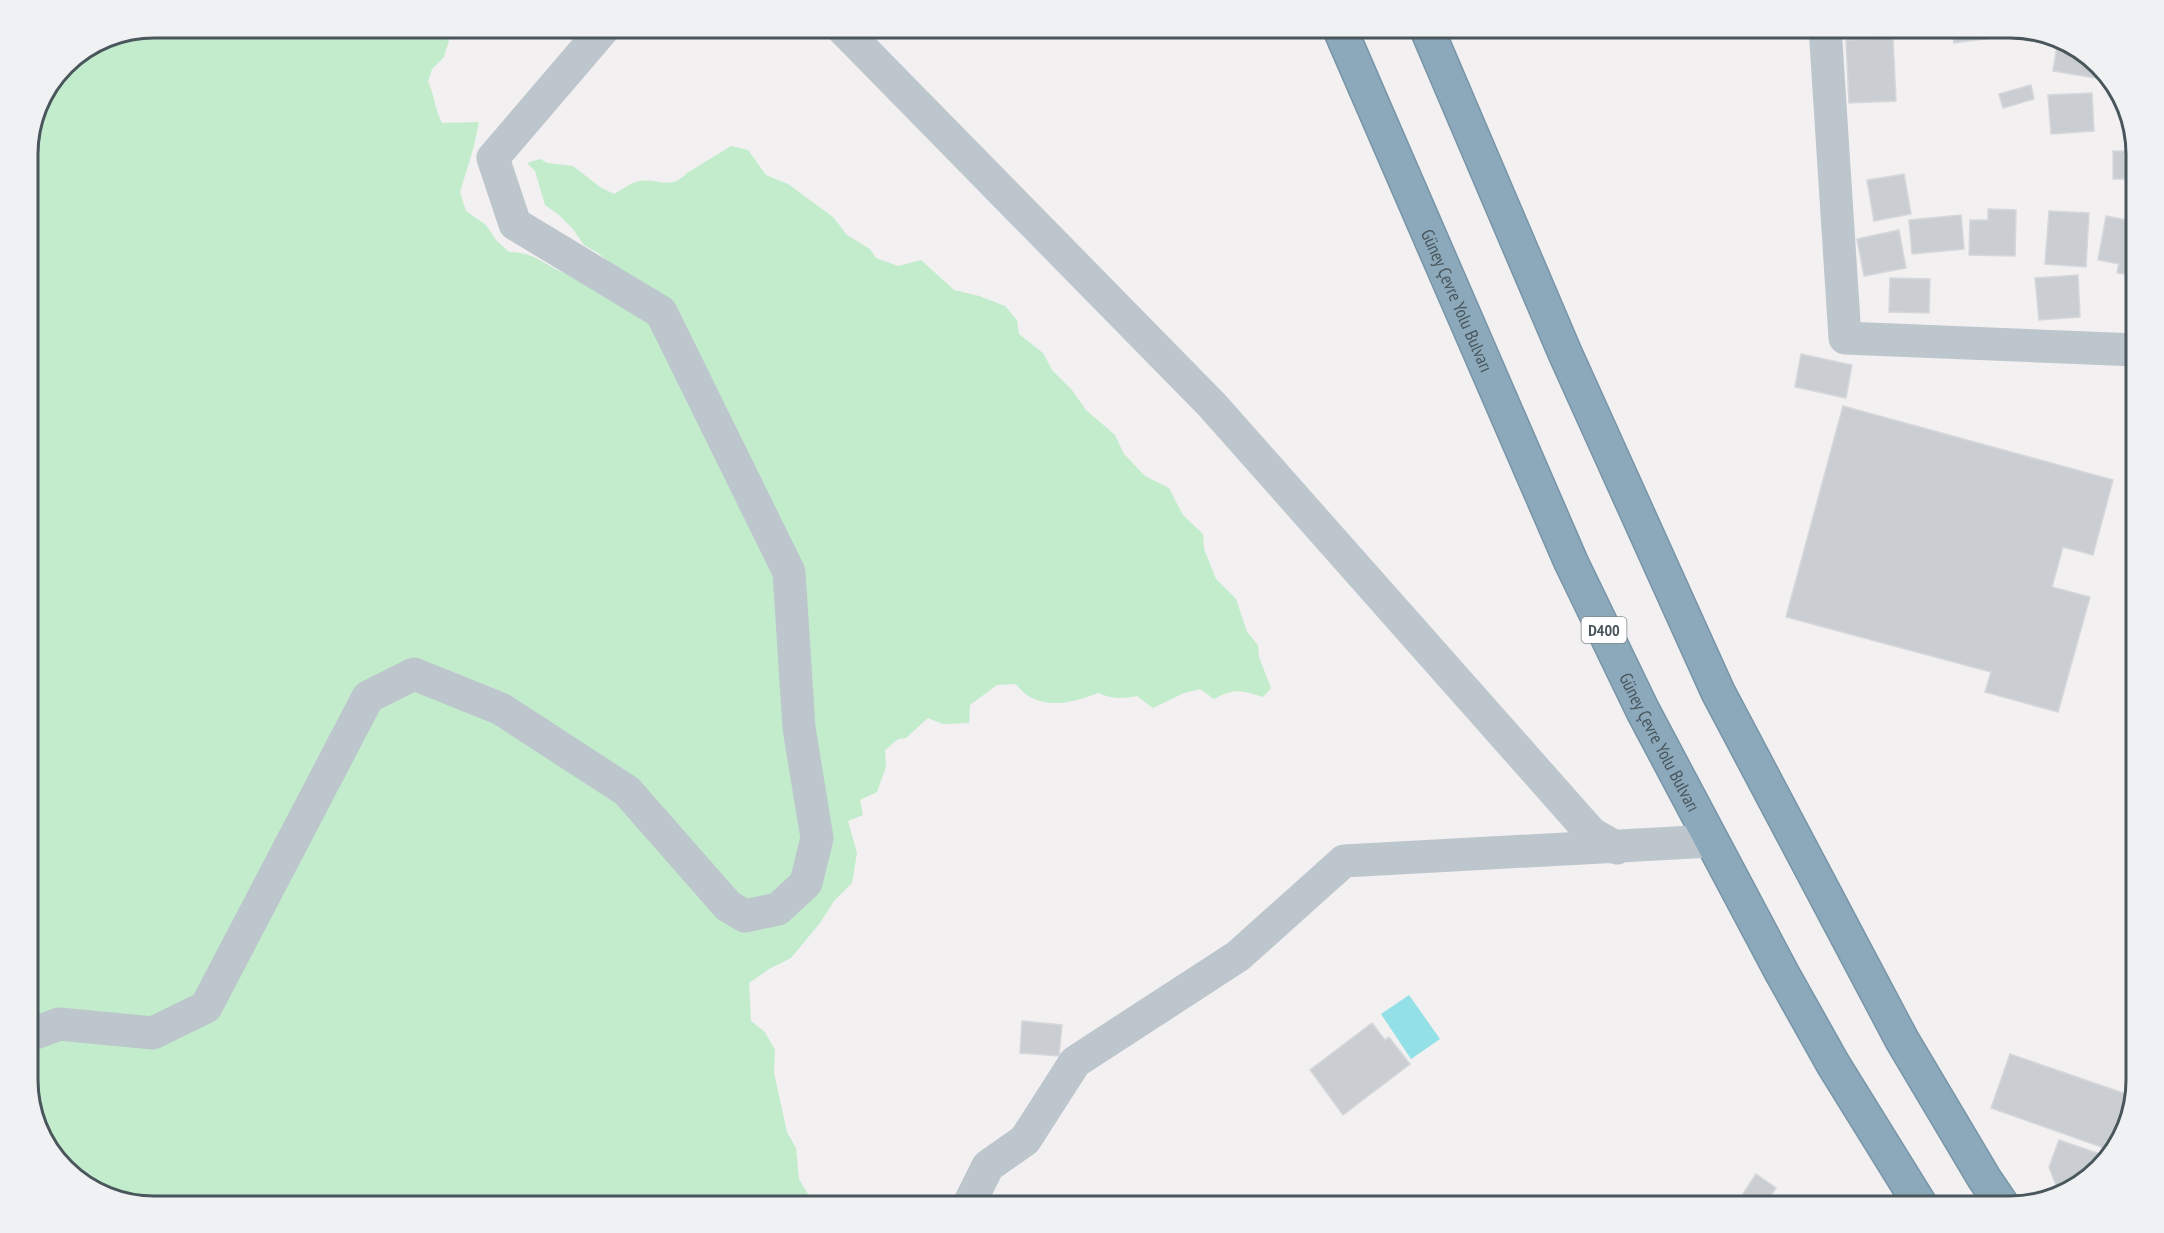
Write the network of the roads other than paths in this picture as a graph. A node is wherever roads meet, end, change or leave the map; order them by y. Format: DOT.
graph roads {
  1 [pos="596,38"];
  2 [pos="852,38"];
  3 [pos="1344,38"];
  4 [pos="1431,38"];
  5 [pos="1826,38"];
  6 [pos="2126,350"];
  7 [pos="1711,841"];
  8 [pos="1617,848"];
  9 [pos="38,1032"];
  10 [pos="973,1196"];
  11 [pos="1915,1196"];
  12 [pos="1997,1196"];
  1 -- 9 [label="street"];
  2 -- 8 [label="street"];
  3 -- 7 [label="highway, Güney Çevre Yolu Bulvarı / D400"];
  4 -- 12 [label="highway"];
  5 -- 6 [label="street"];
  7 -- 8 [label="street"];
  7 -- 11 [label="highway, Güney Çevre Yolu Bulvarı / D400"];
  8 -- 10 [label="street"];
}
